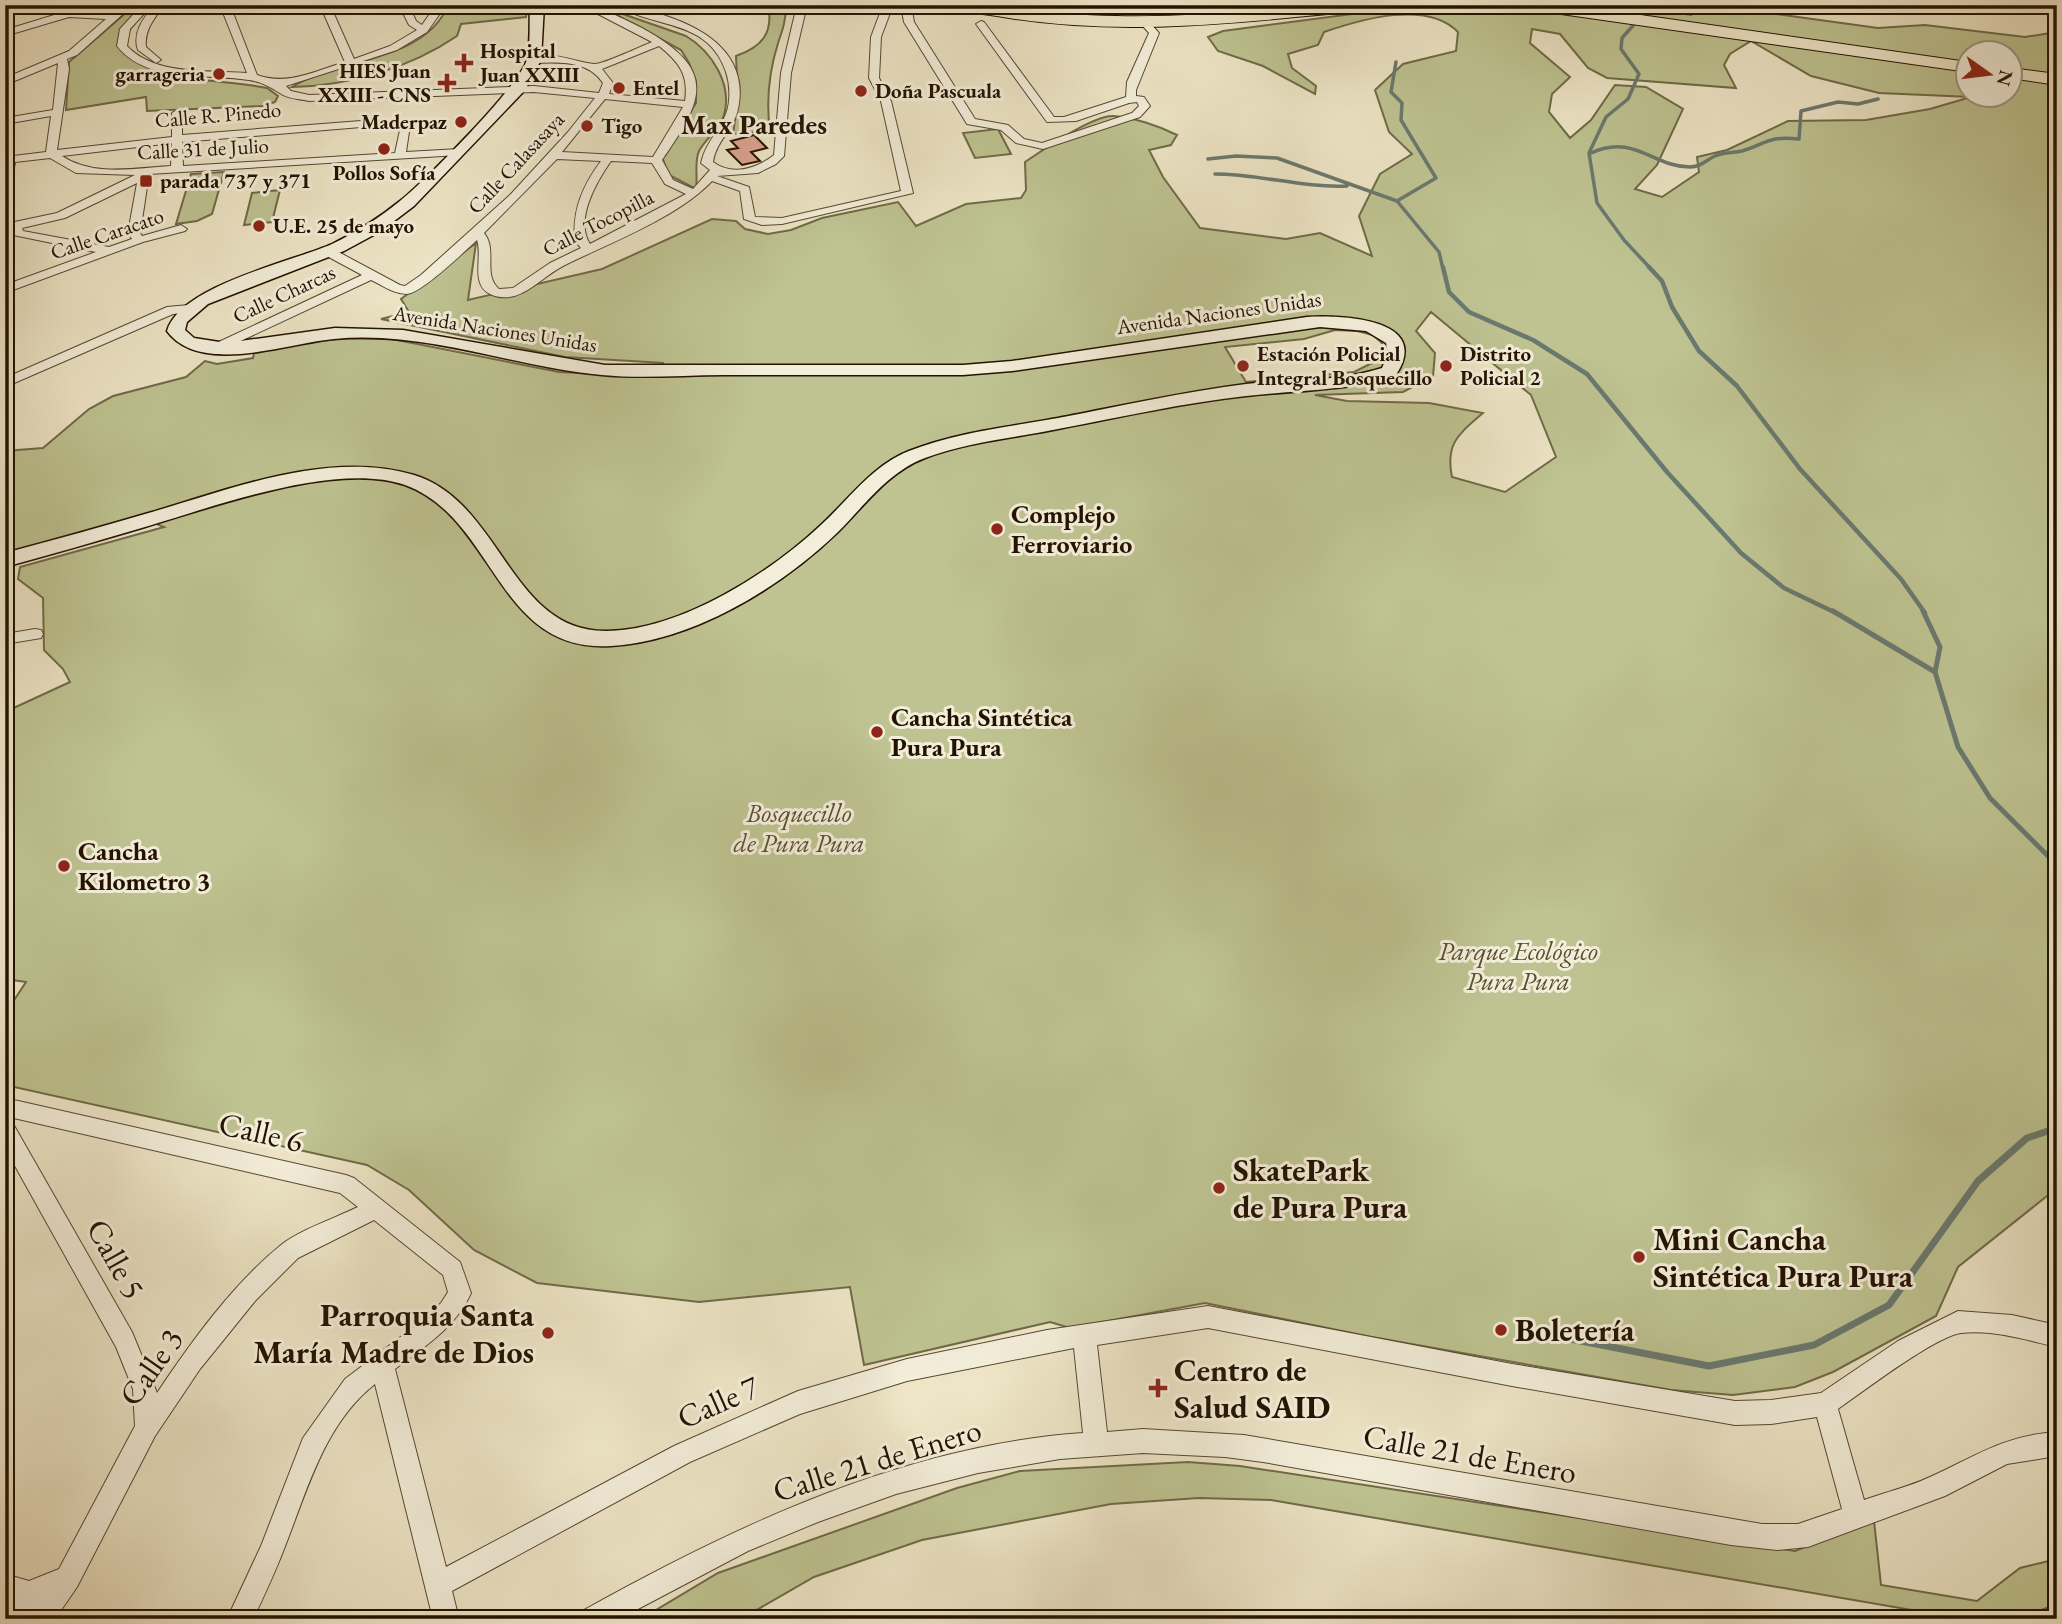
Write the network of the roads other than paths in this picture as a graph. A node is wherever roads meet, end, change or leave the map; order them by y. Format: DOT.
graph roads {
  1 [pos="128,5"];
  2 [pos="147,5"];
  3 [pos="159,5"];
  4 [pos="225,5"];
  5 [pos="325,5"];
  6 [pos="404,5"];
  7 [pos="441,5"];
  8 [pos="537,5"];
  9 [pos="592,5"];
  10 [pos="621,5"];
  11 [pos="802,5"];
  12 [pos="888,5"];
  13 [pos="906,5"];
  14 [pos="965,5"];
  15 [pos="986,5"];
  16 [pos="1294,5"];
  17 [pos="1368,5"];
  18 [pos="1533,5"];
  19 [pos="1580,5"];
  20 [pos="65,9"];
  21 [pos="114,17"];
  22 [pos="43,20"];
  23 [pos="5,21"];
  24 [pos="981,24"];
  25 [pos="1146,24"];
  26 [pos="424,30"];
  27 [pos="5,33"];
  28 [pos="661,42"];
  29 [pos="1954,58"];
  30 [pos="62,59"];
  31 [pos="534,60"];
  32 [pos="351,63"];
  33 [pos="1954,65"];
  34 [pos="596,68"];
  35 [pos="2024,68"];
  36 [pos="163,69"];
  37 [pos="2057,72"];
  38 [pos="2024,75"];
  39 [pos="253,77"];
  40 [pos="2057,80"];
  41 [pos="5,82"];
  42 [pos="277,84"];
  43 [pos="519,89"];
  44 [pos="602,98"];
  45 [pos="1131,99"];
  46 [pos="691,105"];
  47 [pos="58,112"];
  48 [pos="177,113"];
  49 [pos="5,121"];
  50 [pos="176,138"];
  51 [pos="459,152"];
  52 [pos="51,154"];
  53 [pos="552,155"];
  54 [pos="400,156"];
  55 [pos="608,158"];
  56 [pos="8,160"];
  57 [pos="656,160"];
  58 [pos="177,171"];
  59 [pos="143,174"];
  60 [pos="714,174"];
  61 [pos="5,185"];
  62 [pos="694,194"];
  63 [pos="11,227"];
  64 [pos="181,229"];
  65 [pos="475,235"];
  66 [pos="139,240"];
  67 [pos="588,248"];
  68 [pos="111,251"];
  69 [pos="327,251"];
  70 [pos="371,275"];
  71 [pos="5,289"];
  72 [pos="491,290"];
  73 [pos="189,309"];
  74 [pos="215,349"];
  75 [pos="5,383"];
  76 [pos="5,560"];
  77 [pos="35,634"];
  78 [pos="5,639"];
  79 [pos="5,1107"];
  80 [pos="5,1128"];
  81 [pos="376,1209"];
  82 [pos="1084,1335"];
  83 [pos="2057,1336"];
  84 [pos="382,1364"];
  85 [pos="1825,1404"];
  86 [pos="147,1428"];
  87 [pos="1096,1440"];
  88 [pos="2057,1444"];
  89 [pos="1856,1516"];
  90 [pos="439,1585"];
  91 [pos="5,1587"];
  92 [pos="35,1607"];
  93 [pos="5,1614"];
  94 [pos="240,1619"];
  95 [pos="446,1619"];
  96 [pos="593,1619"];
  1 -- 21 [label="street"];
  2 -- 36 [label="street"];
  3 -- 36 [label="street"];
  4 -- 39 [label="street"];
  5 -- 32 [label="street"];
  6 -- 26 [label="street"];
  7 -- 26 [label="street"];
  8 -- 31 [label="street"];
  9 -- 28 [label="street"];
  10 -- 60 [label="street"];
  11 -- 60 [label="street"];
  12 -- 60 [label="street"];
  13 -- 45 [label="street"];
  14 -- 25 [label="highway"];
  15 -- 16 [label="highway"];
  17 -- 25 [label="highway"];
  18 -- 33 [label="highway"];
  19 -- 29 [label="highway"];
  20 -- 21 [label="street"];
  20 -- 22 [label="street"];
  21 -- 30 [label="street"];
  22 -- 23 [label="street"];
  22 -- 27 [label="street"];
  24 -- 45 [label="street"];
  25 -- 45 [label="street"];
  26 -- 32 [label="street"];
  28 -- 34 [label="street"];
  28 -- 46 [label="street"];
  30 -- 41 [label="street"];
  30 -- 47 [label="street"];
  31 -- 34 [label="street"];
  31 -- 43 [label="street"];
  32 -- 42 [label="street"];
  34 -- 44 [label="street"];
  35 -- 37 [label="highway"];
  36 -- 39 [label="street"];
  38 -- 40 [label="highway"];
  39 -- 42 [label="street"];
  42 -- 43 [label="street"];
  43 -- 44 [label="street"];
  43 -- 51 [label="street"];
  44 -- 46 [label="street"];
  44 -- 53 [label="street, Calle Calasasaya"];
  46 -- 57 [label="street"];
  47 -- 49 [label="street"];
  47 -- 52 [label="street"];
  48 -- 50 [label="street"];
  50 -- 52 [label="street, Calle R. Pinedo"];
  50 -- 54 [label="street, Calle R. Pinedo"];
  50 -- 58 [label="street"];
  51 -- 54 [label="street, Calle 31 de Julio"];
  51 -- 69 [label="street"];
  52 -- 56 [label="street, Calle R. Pinedo"];
  52 -- 59 [label="street, Calle 31 de Julio"];
  53 -- 55 [label="street"];
  53 -- 65 [label="street, Calle Calasasaya"];
  54 -- 58 [label="street, Calle 31 de Julio"];
  55 -- 57 [label="street"];
  55 -- 67 [label="street"];
  56 -- 61 [label="street"];
  57 -- 62 [label="street"];
  58 -- 59 [label="street, Calle 31 de Julio"];
  59 -- 63 [label="street"];
  59 -- 66 [label="street"];
  60 -- 62 [label="street, Calle Tocopilla"];
  62 -- 67 [label="street, Calle Tocopilla"];
  63 -- 68 [label="street"];
  64 -- 66 [label="street, Calle Caracato"];
  65 -- 70 [label="street, Calle Calasasaya"];
  65 -- 72 [label="street, Calle Calasasaya"];
  66 -- 68 [label="street, Calle Caracato"];
  67 -- 72 [label="street, Calle Tocopilla"];
  68 -- 71 [label="street, Calle Caracato"];
  69 -- 70 [label="street"];
  69 -- 73 [label="street"];
  70 -- 74 [label="street, Calle Charcas"];
  73 -- 74 [label="street, Avenida Naciones Unidas"];
  73 -- 75 [label="street"];
  74 -- 76 [label="street, Avenida Naciones Unidas"];
  77 -- 78 [label="street"];
  79 -- 81 [label="street, Calle 6"];
  80 -- 86 [label="street, Calle 5"];
  81 -- 84 [label="street, Calle 6"];
  81 -- 86 [label="street, Calle 3"];
  82 -- 85 [label="street, Calle 7"];
  82 -- 87 [label="street"];
  82 -- 90 [label="street, Calle 7"];
  83 -- 85 [label="street"];
  84 -- 90 [label="street"];
  84 -- 94 [label="street"];
  85 -- 89 [label="street"];
  86 -- 92 [label="street, Calle 3"];
  87 -- 89 [label="street, Calle 21 de Enero"];
  87 -- 96 [label="street, Calle 21 de Enero"];
  88 -- 89 [label="street, Calle 21 de Enero"];
  90 -- 95 [label="street"];
  91 -- 92 [label="street"];
  92 -- 93 [label="street"];
}
